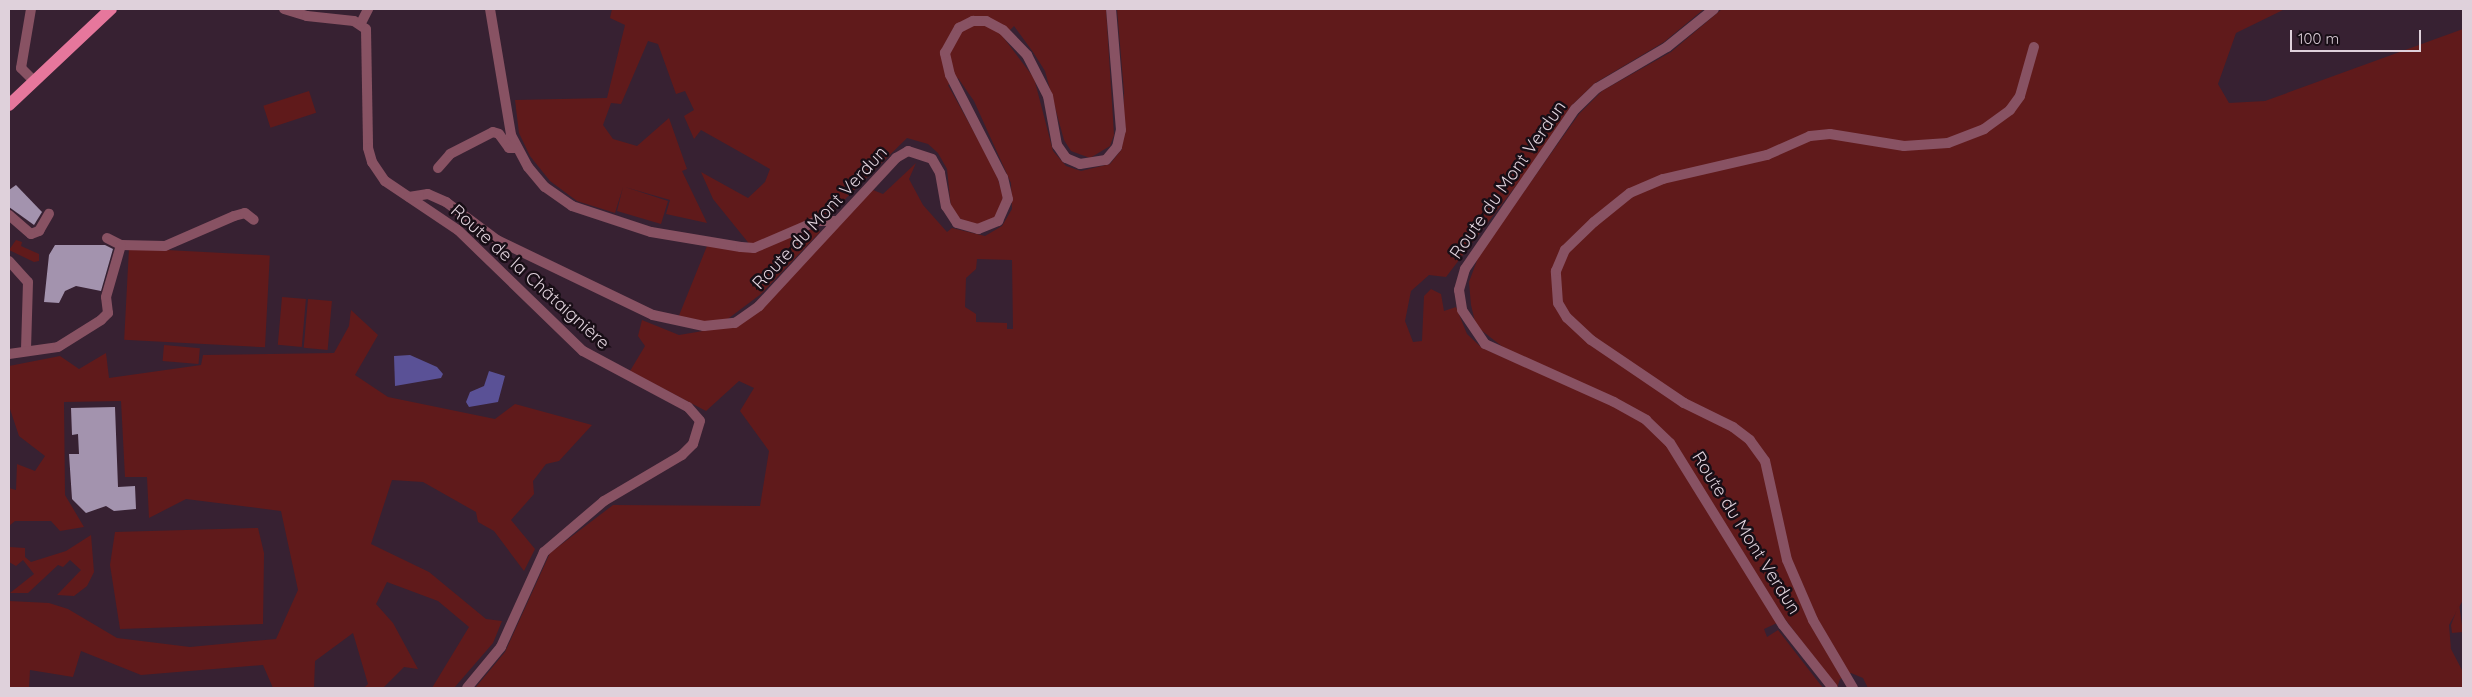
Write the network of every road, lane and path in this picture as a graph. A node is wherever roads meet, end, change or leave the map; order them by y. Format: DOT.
graph roads {
  1 [pos="31,9"];
  2 [pos="111,9"];
  3 [pos="284,9"];
  4 [pos="368,9"];
  5 [pos="490,9"];
  6 [pos="1111,9"];
  7 [pos="1714,9"];
  8 [pos="362,23"];
  9 [pos="2034,47"];
  10 [pos="34,81"];
  11 [pos="9,106"];
  12 [pos="516,148"];
  13 [pos="438,168"];
  14 [pos="409,197"];
  15 [pos="9,214"];
  16 [pos="49,214"];
  17 [pos="254,220"];
  18 [pos="835,221"];
  19 [pos="107,238"];
  20 [pos="121,245"];
  21 [pos="9,261"];
  22 [pos="26,351"];
  23 [pos="9,354"];
  24 [pos="467,688"];
  25 [pos="1833,688"];
  26 [pos="1853,688"];
  1 -- 10 [label="street"];
  2 -- 10 [label="main road"];
  3 -- 8 [label="street"];
  4 -- 8 [label="street"];
  5 -- 12 [label="street"];
  6 -- 18 [label="street, Route du Mont Verdun"];
  7 -- 25 [label="street, Route du Mont Verdun"];
  8 -- 14 [label="street"];
  9 -- 26 [label="street"];
  10 -- 11 [label="main road"];
  12 -- 13 [label="street"];
  12 -- 18 [label="street"];
  14 -- 18 [label="street, Route du Mont Verdun"];
  14 -- 24 [label="street, Route de la Châtaignière"];
  15 -- 16 [label="street"];
  17 -- 20 [label="street"];
  19 -- 20 [label="street"];
  20 -- 22 [label="street"];
  21 -- 22 [label="street"];
  22 -- 23 [label="street"];
}
